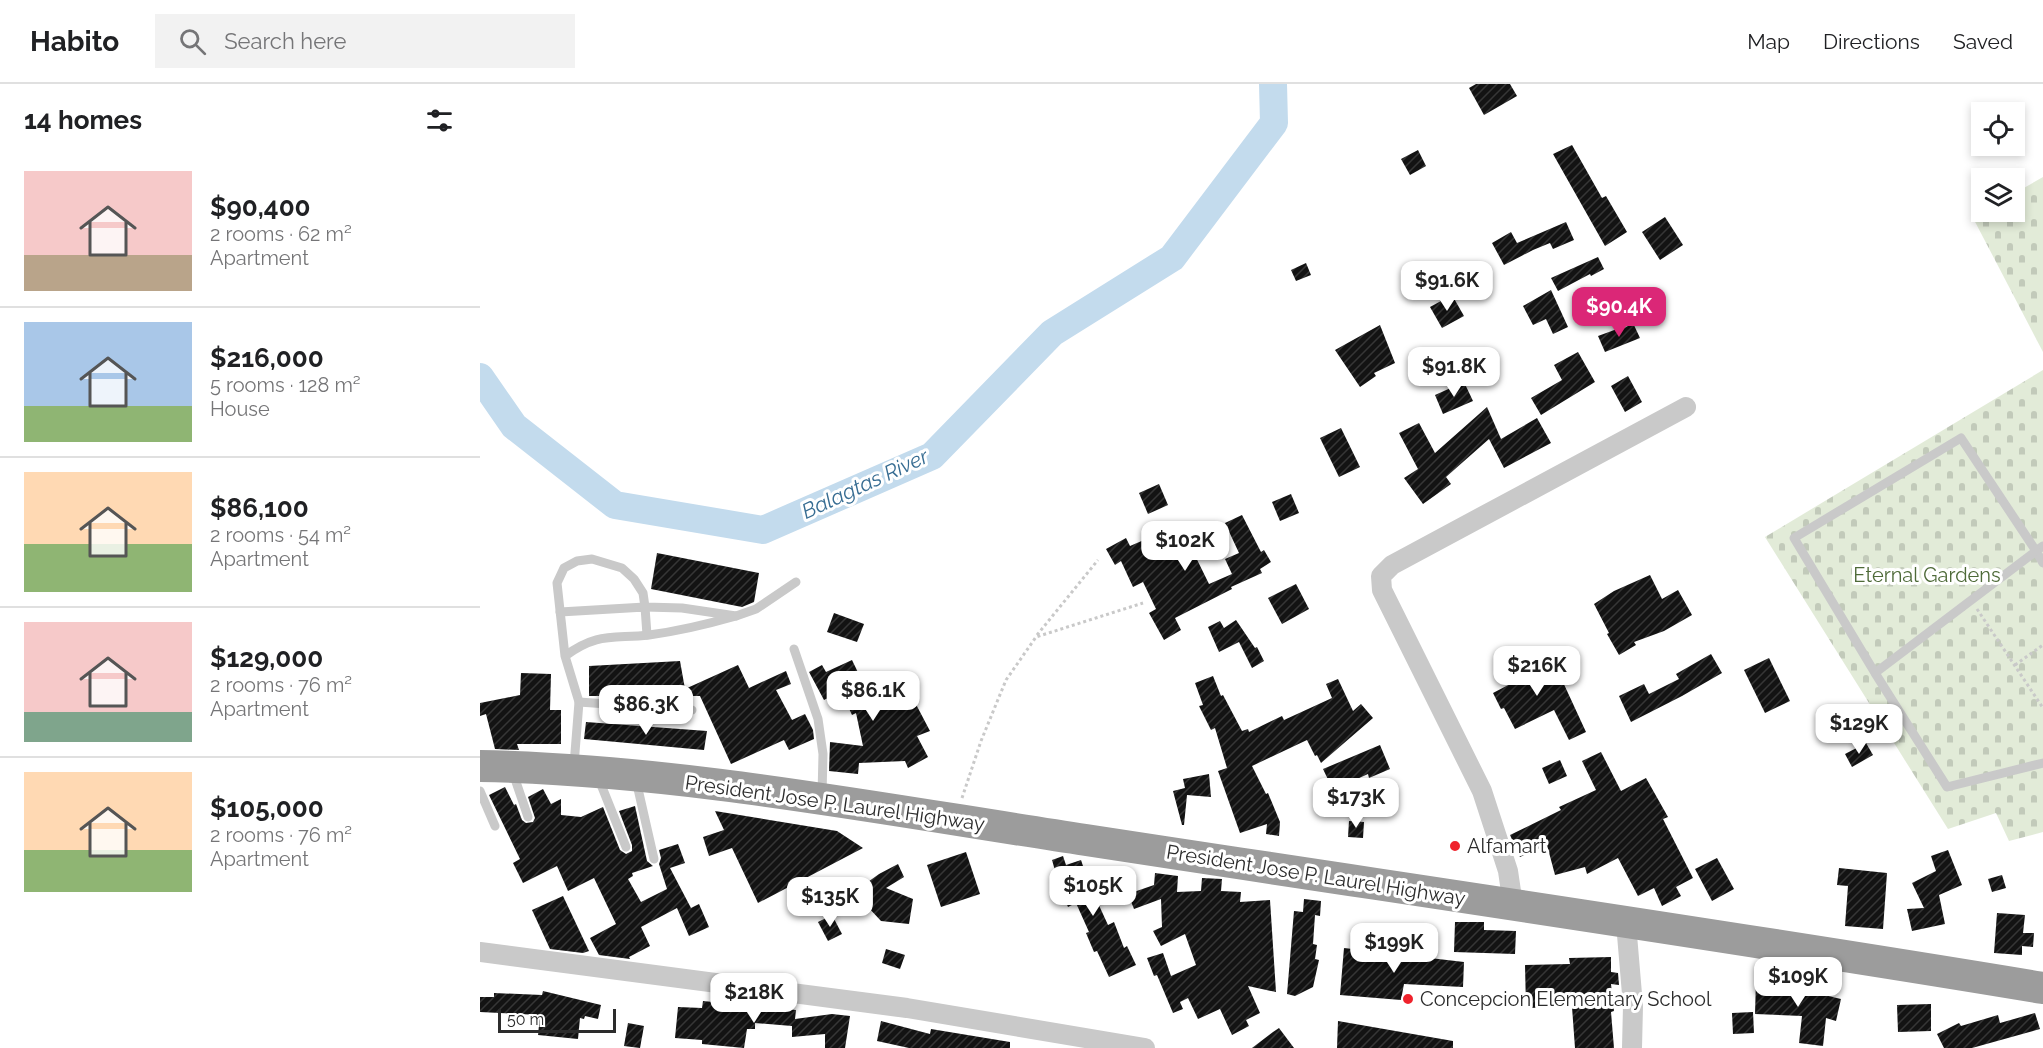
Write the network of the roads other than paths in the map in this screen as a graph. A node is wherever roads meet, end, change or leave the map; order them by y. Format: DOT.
graph roads {
  1 [pos="1686,407"];
  2 [pos="2039,549"];
  3 [pos="2043,562"];
  4 [pos="796,582"];
  5 [pos="645,607"];
  6 [pos="560,612"];
  7 [pos="736,616"];
  8 [pos="648,635"];
  9 [pos="794,649"];
  10 [pos="565,656"];
  11 [pos="1875,673"];
  12 [pos="579,702"];
  13 [pos="692,710"];
  14 [pos="2043,763"];
  15 [pos="480,766"];
  16 [pos="511,767"];
  17 [pos="584,770"];
  18 [pos="634,774"];
  19 [pos="480,791"];
  20 [pos="822,800"];
  21 [pos="528,817"];
  22 [pos="495,826"];
  23 [pos="626,847"];
  24 [pos="654,860"];
  25 [pos="1513,905"];
  26 [pos="1626,923"];
  27 [pos="480,952"];
  28 [pos="2043,988"];
  29 [pos="1145,1048"];
  30 [pos="1632,1048"];
  1 -- 25 [label="street"];
  2 -- 3 [label="lane"];
  2 -- 11 [label="lane"];
  2 -- 11 [label="lane"];
  4 -- 7 [label="lane"];
  5 -- 6 [label="lane"];
  5 -- 6 [label="lane"];
  5 -- 7 [label="lane"];
  5 -- 8 [label="lane"];
  6 -- 10 [label="lane"];
  7 -- 8 [label="lane"];
  8 -- 10 [label="lane"];
  9 -- 20 [label="lane"];
  10 -- 12 [label="lane"];
  11 -- 14 [label="lane"];
  12 -- 13 [label="lane"];
  12 -- 17 [label="lane"];
  15 -- 16 [label="highway, President Jose P. Laurel Highway"];
  16 -- 17 [label="highway, President Jose P. Laurel Highway"];
  16 -- 21 [label="lane"];
  17 -- 18 [label="highway, President Jose P. Laurel Highway"];
  17 -- 23 [label="lane"];
  18 -- 20 [label="highway, President Jose P. Laurel Highway"];
  18 -- 24 [label="lane"];
  19 -- 22 [label="lane"];
  20 -- 25 [label="highway, President Jose P. Laurel Highway"];
  25 -- 26 [label="highway, President Jose P. Laurel Highway"];
  26 -- 28 [label="highway, President Jose P. Laurel Highway"];
  26 -- 30 [label="street"];
  27 -- 29 [label="street"];
}
